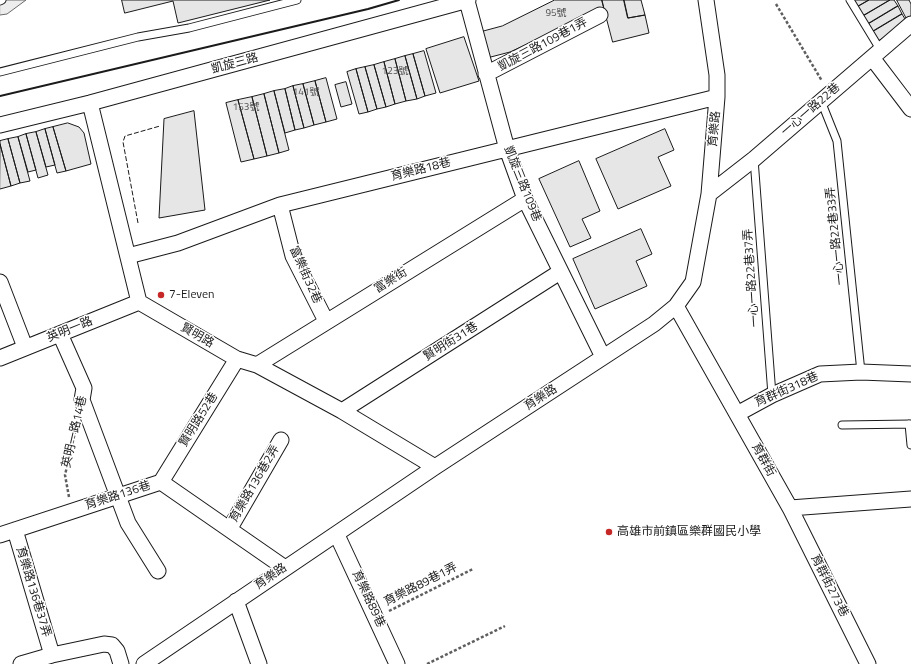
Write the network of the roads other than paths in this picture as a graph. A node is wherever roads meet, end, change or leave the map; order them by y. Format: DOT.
graph roads {
  1 [pos="297,0"];
  2 [pos="468,0"];
  3 [pos="706,0"];
  4 [pos="850,0"];
  5 [pos="600,15"];
  6 [pos="911,24"];
  7 [pos="877,55"];
  8 [pos="0,72"];
  9 [pos="486,74"];
  10 [pos="825,97"];
  11 [pos="718,98"];
  12 [pos="909,101"];
  13 [pos="90,103"];
  14 [pos="0,125"];
  15 [pos="507,149"];
  16 [pos="754,159"];
  17 [pos="709,194"];
  18 [pos="525,199"];
  19 [pos="280,205"];
  20 [pos="128,256"];
  21 [pos="560,272"];
  22 [pos="0,282"];
  23 [pos="139,302"];
  24 [pos="676,306"];
  25 [pos="326,321"];
  26 [pos="60,334"];
  27 [pos="25,347"];
  28 [pos="603,357"];
  29 [pos="0,358"];
  30 [pos="237,359"];
  31 [pos="257,365"];
  32 [pos="861,372"];
  33 [pos="911,374"];
  34 [pos="772,395"];
  35 [pos="342,411"];
  36 [pos="737,414"];
  37 [pos="910,424"];
  38 [pos="842,425"];
  39 [pos="281,440"];
  40 [pos="911,445"];
  41 [pos="435,467"];
  42 [pos="161,482"];
  43 [pos="118,496"];
  44 [pos="911,499"];
  45 [pos="790,508"];
  46 [pos="230,528"];
  47 [pos="15,530"];
  48 [pos="0,534"];
  49 [pos="337,535"];
  50 [pos="285,568"];
  51 [pos="158,571"];
  52 [pos="236,601"];
  53 [pos="52,655"];
  54 [pos="392,662"];
  55 [pos="21,664"];
  56 [pos="121,664"];
  57 [pos="144,664"];
  58 [pos="258,664"];
  59 [pos="868,664"];
  1 -- 8 [label="lane"];
  2 -- 9 [label="street, 凱旋三路109巷"];
  2 -- 13 [label="street, 凱旋三路"];
  3 -- 11 [label="street, 育樂路"];
  4 -- 7 [label="lane"];
  5 -- 9 [label="street, 凱旋三路109巷1弄"];
  6 -- 7 [label="street, 一心一路22巷"];
  7 -- 10 [label="street, 一心一路22巷"];
  7 -- 12 [label="street"];
  9 -- 15 [label="street, 凱旋三路109巷"];
  10 -- 16 [label="street, 一心一路22巷"];
  10 -- 32 [label="lane, 一心一路22巷33弄"];
  11 -- 15 [label="street, 育樂路18巷"];
  11 -- 17 [label="street, 育樂路"];
  13 -- 14 [label="street, 凱旋三路"];
  13 -- 20 [label="street"];
  15 -- 18 [label="street, 凱旋三路109巷"];
  15 -- 19 [label="street, 育樂路18巷"];
  16 -- 17 [label="street, 一心一路22巷"];
  16 -- 34 [label="lane, 一心一路22巷37弄"];
  17 -- 24 [label="street, 育樂路"];
  18 -- 21 [label="street, 凱旋三路109巷"];
  18 -- 25 [label="street, 富樂街"];
  19 -- 20 [label="street, 育樂路18巷"];
  19 -- 25 [label="street, 富樂街32巷"];
  20 -- 23 [label="street"];
  21 -- 28 [label="street, 凱旋三路109巷"];
  21 -- 35 [label="street, 賢明街31巷"];
  22 -- 27 [label="street"];
  23 -- 26 [label="street, 英明一路"];
  23 -- 30 [label="street, 賢明路"];
  24 -- 28 [label="street, 育樂路"];
  24 -- 36 [label="street, 育群街"];
  25 -- 31 [label="street, 富樂街"];
  26 -- 27 [label="street, 英明一路"];
  26 -- 43 [label="street, 英明一路14巷"];
  27 -- 29 [label="street, 英明一路"];
  28 -- 41 [label="street, 育樂路"];
  30 -- 31 [label="street, 賢明路"];
  30 -- 42 [label="street, 賢明路52巷"];
  31 -- 35 [label="street, 賢明路"];
  32 -- 33 [label="street, 育群街318巷"];
  32 -- 34 [label="street, 育群街318巷"];
  34 -- 36 [label="street, 育群街318巷"];
  35 -- 41 [label="street, 賢明路"];
  36 -- 45 [label="street, 育群街"];
  37 -- 38 [label="lane"];
  37 -- 40 [label="lane"];
  39 -- 46 [label="street, 育樂路136巷2弄"];
  41 -- 49 [label="street, 育樂路"];
  42 -- 43 [label="street, 育樂路136巷"];
  42 -- 46 [label="street, 育樂路136巷"];
  43 -- 47 [label="street, 育樂路136巷"];
  43 -- 51 [label="street"];
  44 -- 45 [label="street"];
  45 -- 59 [label="street, 育群街273巷"];
  46 -- 50 [label="street, 育樂路136巷"];
  47 -- 48 [label="street, 育樂路136巷"];
  47 -- 53 [label="street, 育樂路136巷37弄"];
  49 -- 50 [label="street, 育樂路"];
  49 -- 54 [label="street, 育樂路89巷"];
  50 -- 52 [label="street, 育樂路"];
  52 -- 57 [label="street, 育樂路"];
  52 -- 58 [label="street"];
  53 -- 55 [label="street"];
  53 -- 56 [label="street"];
}
